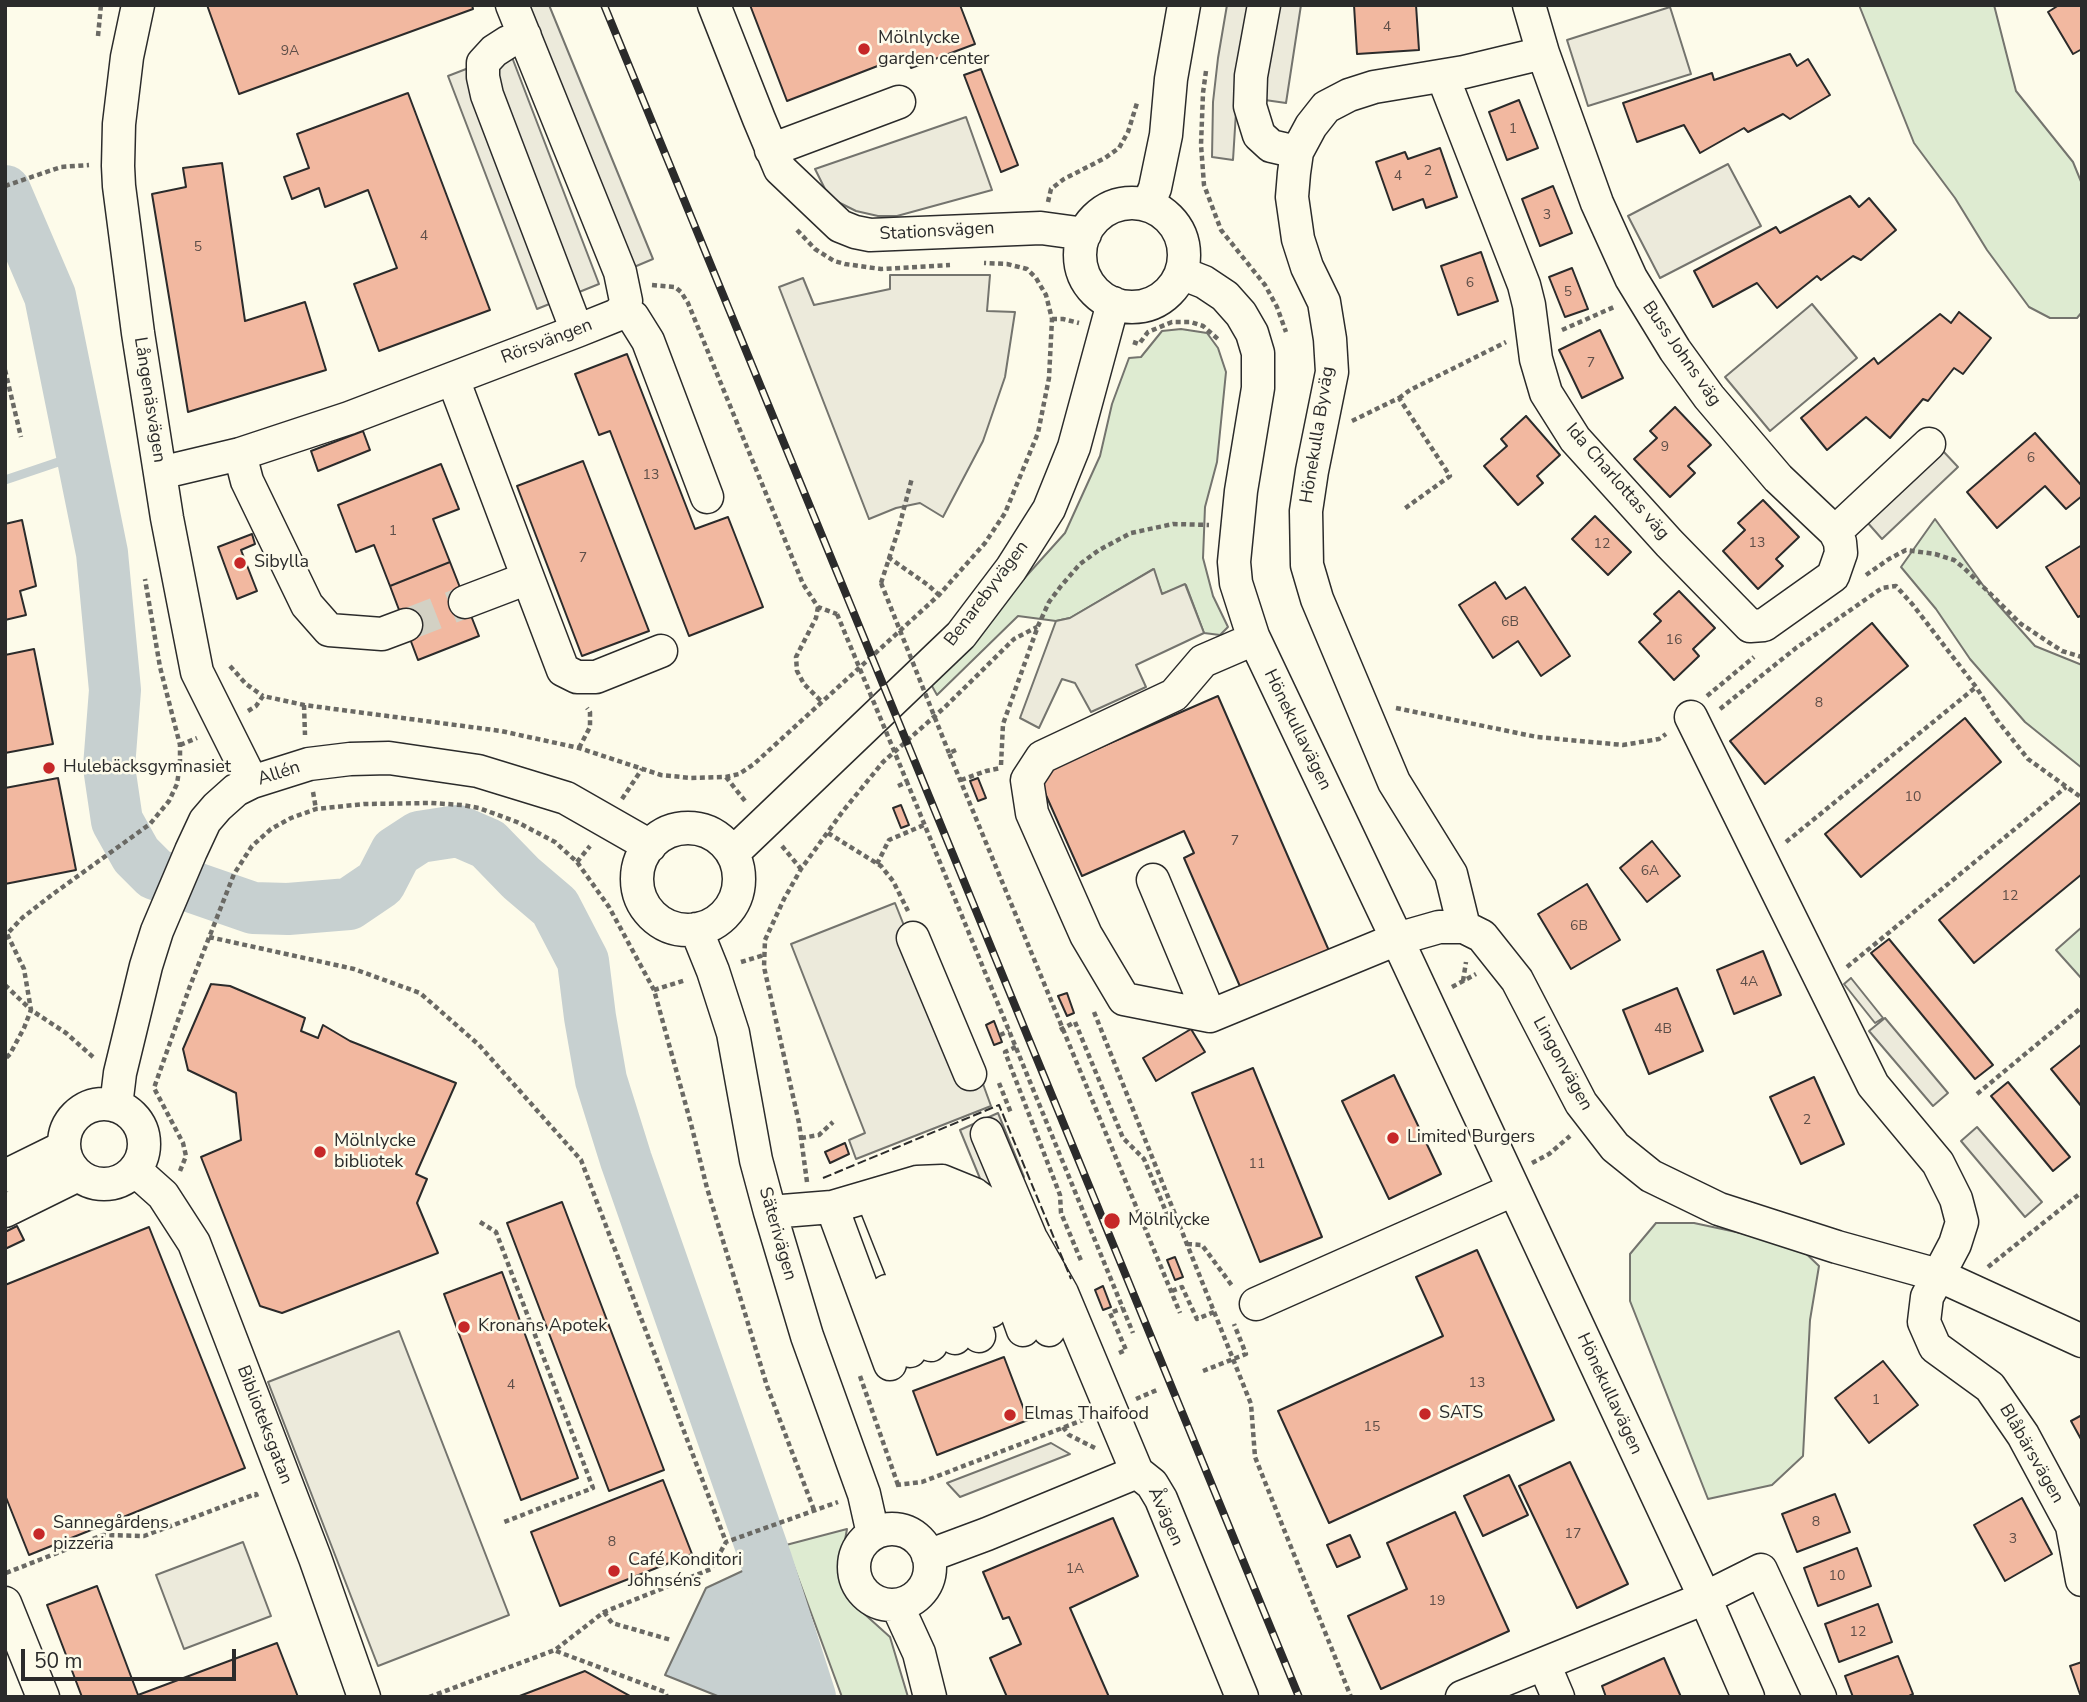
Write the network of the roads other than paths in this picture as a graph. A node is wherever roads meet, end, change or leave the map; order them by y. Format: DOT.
graph roads {
  1 [pos="138,5"];
  2 [pos="512,5"];
  3 [pos="714,5"];
  4 [pos="1184,5"];
  5 [pos="1264,5"];
  6 [pos="1529,5"];
  7 [pos="525,36"];
  8 [pos="1543,52"];
  9 [pos="1443,77"];
  10 [pos="899,102"];
  11 [pos="771,150"];
  12 [pos="1297,152"];
  13 [pos="1148,205"];
  14 [pos="1084,234"];
  15 [pos="1181,273"];
  16 [pos="624,300"];
  17 [pos="1113,303"];
  18 [pos="577,331"];
  19 [pos="453,379"];
  20 [pos="1929,444"];
  21 [pos="240,454"];
  22 [pos="160,473"];
  23 [pos="707,497"];
  24 [pos="1835,532"];
  25 [pos="528,578"];
  26 [pos="465,602"];
  27 [pos="406,625"];
  28 [pos="1254,639"];
  29 [pos="661,651"];
  30 [pos="1694,722"];
  31 [pos="252,782"];
  32 [pos="649,846"];
  33 [pos="733,853"];
  34 [pos="1153,880"];
  35 [pos="1464,927"];
  36 [pos="696,929"];
  37 [pos="913,938"];
  38 [pos="1397,939"];
  39 [pos="1210,1017"];
  40 [pos="970,1074"];
  41 [pos="116,1106"];
  42 [pos="987,1134"];
  43 [pos="71,1161"];
  44 [pos="135,1170"];
  45 [pos="5,1176"];
  46 [pos="1513,1190"];
  47 [pos="974,1194"];
  48 [pos="874,1195"];
  49 [pos="5,1211"];
  50 [pos="770,1212"];
  51 [pos="1006,1217"];
  52 [pos="1032,1240"];
  53 [pos="1938,1275"];
  54 [pos="1256,1304"];
  55 [pos="967,1341"];
  56 [pos="2082,1341"];
  57 [pos="1137,1472"];
  58 [pos="873,1534"];
  59 [pos="928,1556"];
  60 [pos="2082,1580"];
  61 [pos="1705,1598"];
  62 [pos="5,1603"];
  63 [pos="897,1605"];
  64 [pos="1544,1664"];
  65 [pos="43,1697"];
  66 [pos="364,1697"];
  67 [pos="930,1697"];
  68 [pos="1242,1697"];
  69 [pos="1462,1697"];
  70 [pos="1558,1697"];
  71 [pos="1748,1697"];
  72 [pos="1820,1697"];
  1 -- 22 [label="street, Långenäsvägen"];
  2 -- 7 [label="street"];
  3 -- 11 [label="street, Stationsvägen"];
  4 -- 13 [label="street"];
  5 -- 12 [label="street"];
  6 -- 8 [label="street, Buss Johns väg"];
  7 -- 16 [label="street"];
  7 -- 18 [label="street"];
  8 -- 9 [label="street, Hönekulla Byväg"];
  8 -- 24 [label="street, Buss Johns väg"];
  9 -- 12 [label="street, Hönekulla Byväg"];
  9 -- 24 [label="street, Ida Charlottas väg"];
  10 -- 11 [label="street"];
  11 -- 14 [label="street, Stationsvägen"];
  12 -- 35 [label="street, Hönekulla Byväg"];
  13 -- 14 [label="street"];
  13 -- 15 [label="street"];
  14 -- 17 [label="street"];
  15 -- 17 [label="street"];
  15 -- 28 [label="street, Hönekullavägen"];
  16 -- 18 [label="street, Rörsvängen"];
  16 -- 23 [label="street"];
  17 -- 33 [label="street, Benarebyvägen"];
  18 -- 19 [label="street, Rörsvängen"];
  19 -- 21 [label="street, Rörsvängen"];
  19 -- 25 [label="street"];
  20 -- 24 [label="street"];
  21 -- 22 [label="street, Rörsvängen"];
  21 -- 27 [label="street"];
  22 -- 31 [label="street, Långenäsvägen"];
  25 -- 26 [label="street"];
  25 -- 29 [label="street"];
  28 -- 38 [label="street, Hönekullavägen"];
  28 -- 39 [label="street"];
  30 -- 53 [label="street"];
  31 -- 32 [label="street, Allén"];
  31 -- 41 [label="street, Allén"];
  32 -- 33 [label="street"];
  32 -- 36 [label="street"];
  33 -- 36 [label="street"];
  34 -- 39 [label="street"];
  35 -- 38 [label="street"];
  35 -- 53 [label="street, Lingonvägen"];
  36 -- 50 [label="street, Säterivägen"];
  37 -- 40 [label="street"];
  38 -- 39 [label="street"];
  38 -- 46 [label="street, Hönekullavägen"];
  41 -- 43 [label="street"];
  41 -- 44 [label="street"];
  42 -- 52 [label="street"];
  43 -- 44 [label="street"];
  43 -- 45 [label="street"];
  43 -- 49 [label="street"];
  44 -- 66 [label="street, Biblioteksgatan"];
  46 -- 54 [label="street"];
  46 -- 61 [label="street, Hönekullavägen"];
  47 -- 48 [label="street"];
  47 -- 51 [label="street"];
  47 -- 55 [label="street"];
  48 -- 50 [label="street"];
  48 -- 55 [label="street"];
  48 -- 55 [label="street"];
  48 -- 55 [label="street"];
  50 -- 58 [label="street, Säterivägen"];
  51 -- 52 [label="street"];
  51 -- 55 [label="street"];
  52 -- 57 [label="street"];
  53 -- 56 [label="street, Lingonvägen"];
  53 -- 60 [label="street, Blåbärsvägen"];
  57 -- 59 [label="street, Åvägen"];
  57 -- 68 [label="street, Åvägen"];
  58 -- 59 [label="street"];
  58 -- 63 [label="street"];
  59 -- 63 [label="street"];
  61 -- 64 [label="street"];
  61 -- 71 [label="street, Hönekullavägen"];
  61 -- 72 [label="street"];
  62 -- 65 [label="street"];
  63 -- 67 [label="street"];
  64 -- 69 [label="street"];
  64 -- 70 [label="street"];
}
